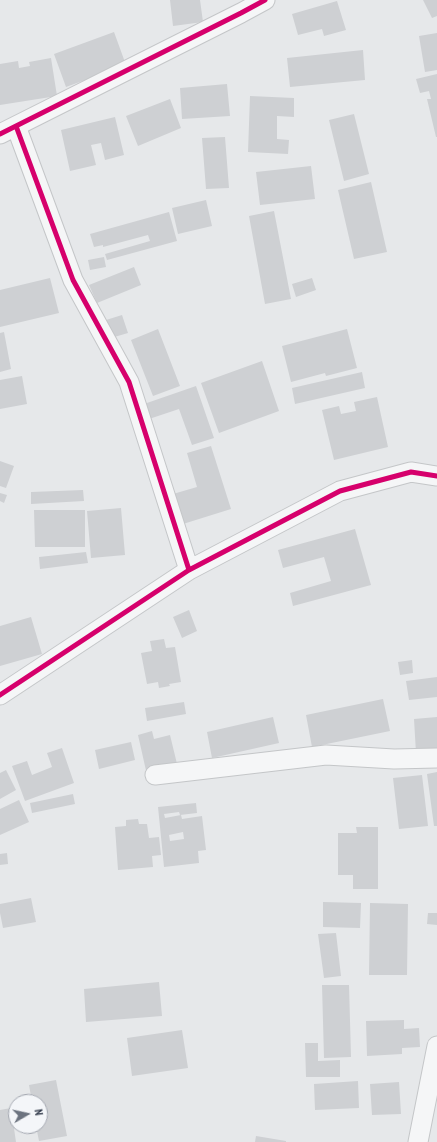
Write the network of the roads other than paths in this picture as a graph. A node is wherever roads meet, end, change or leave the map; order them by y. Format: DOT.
graph roads {
  1 [pos="265,0"];
  2 [pos="8,130"];
  3 [pos="437,476"];
  4 [pos="189,570"];
  5 [pos="0,695"];
  6 [pos="437,758"];
  7 [pos="155,775"];
  8 [pos="437,1046"];
  9 [pos="418,1142"];
  1 -- 2 [label="street"];
  2 -- 4 [label="street"];
  3 -- 4 [label="street"];
  4 -- 5 [label="street"];
  6 -- 7 [label="street"];
  8 -- 9 [label="street"];
}
